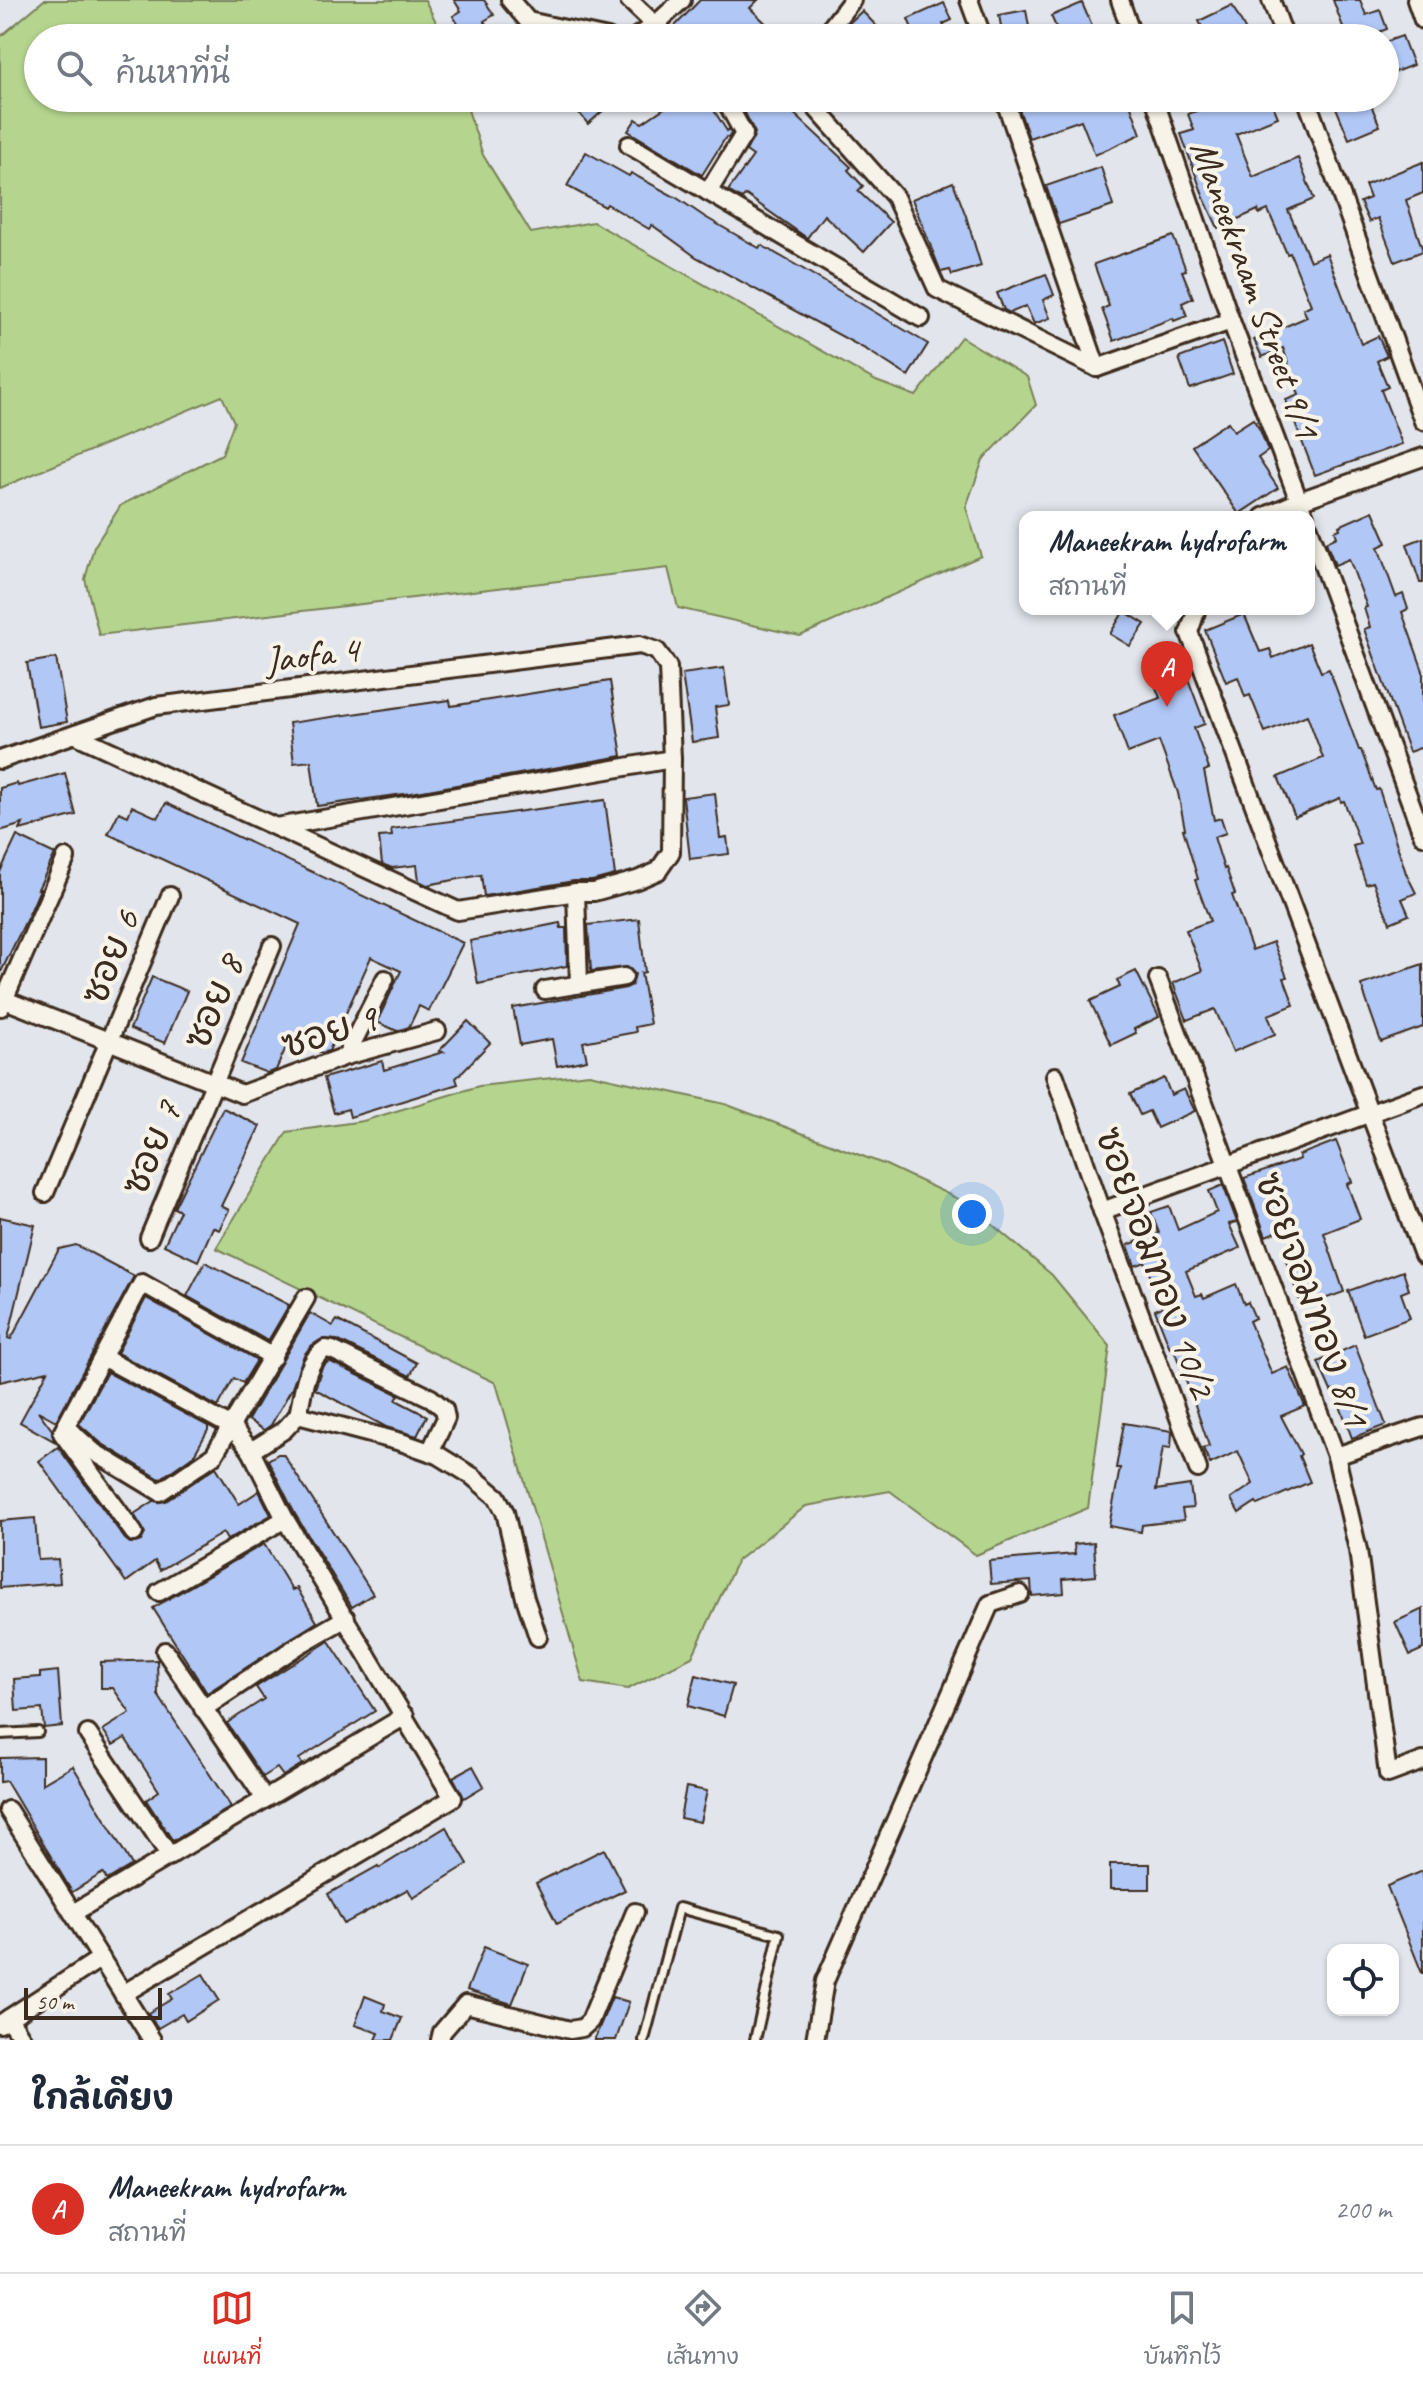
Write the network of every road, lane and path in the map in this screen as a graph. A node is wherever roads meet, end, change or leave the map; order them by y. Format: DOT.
graph roads {
  1 [pos="510,0"];
  2 [pos="629,0"];
  3 [pos="682,0"];
  4 [pos="852,0"];
  5 [pos="969,0"];
  6 [pos="1120,0"];
  7 [pos="1271,0"];
  8 [pos="1416,0"];
  9 [pos="1423,20"];
  10 [pos="542,24"];
  11 [pos="654,24"];
  12 [pos="656,24"];
  13 [pos="834,24"];
  14 [pos="978,24"];
  15 [pos="1128,24"];
  16 [pos="1280,24"];
  17 [pos="732,112"];
  18 [pos="819,112"];
  19 [pos="1009,112"];
  20 [pos="1159,112"];
  21 [pos="1311,112"];
  22 [pos="629,145"];
  23 [pos="708,192"];
  24 [pos="921,318"];
  25 [pos="1231,321"];
  26 [pos="1097,368"];
  27 [pos="1423,421"];
  28 [pos="1423,457"];
  29 [pos="1299,501"];
  30 [pos="1276,511"];
  31 [pos="1303,511"];
  32 [pos="1315,544"];
  33 [pos="1195,615"];
  34 [pos="76,735"];
  35 [pos="672,759"];
  36 [pos="0,760"];
  37 [pos="276,827"];
  38 [pos="1423,836"];
  39 [pos="66,858"];
  40 [pos="576,892"];
  41 [pos="170,896"];
  42 [pos="272,946"];
  43 [pos="624,977"];
  44 [pos="385,979"];
  45 [pos="1158,979"];
  46 [pos="579,984"];
  47 [pos="545,990"];
  48 [pos="1,1002"];
  49 [pos="437,1031"];
  50 [pos="110,1043"];
  51 [pos="346,1056"];
  52 [pos="1055,1076"];
  53 [pos="213,1083"];
  54 [pos="1423,1094"];
  55 [pos="1371,1113"];
  56 [pos="1229,1165"];
  57 [pos="45,1193"];
  58 [pos="1102,1211"];
  59 [pos="149,1238"];
  60 [pos="1423,1255"];
  61 [pos="306,1298"];
  62 [pos="273,1357"];
  63 [pos="104,1358"];
  64 [pos="298,1415"];
  65 [pos="66,1427"];
  66 [pos="232,1427"];
  67 [pos="1423,1427"];
  68 [pos="251,1451"];
  69 [pos="430,1452"];
  70 [pos="1336,1456"];
  71 [pos="1198,1469"];
  72 [pos="285,1519"];
  73 [pos="134,1533"];
  74 [pos="159,1592"];
  75 [pos="1020,1594"];
  76 [pos="346,1618"];
  77 [pos="538,1637"];
  78 [pos="165,1651"];
  79 [pos="203,1709"];
  80 [pos="405,1716"];
  81 [pos="38,1732"];
  82 [pos="0,1734"];
  83 [pos="88,1734"];
  84 [pos="1423,1761"];
  85 [pos="265,1799"];
  86 [pos="8,1810"];
  87 [pos="170,1856"];
  88 [pos="635,1912"];
  89 [pos="73,1913"];
  90 [pos="101,1958"];
  91 [pos="123,1994"];
  92 [pos="4,2021"];
  93 [pos="23,2040"];
  94 [pos="152,2040"];
  95 [pos="440,2040"];
  96 [pos="644,2040"];
  97 [pos="755,2040"];
  98 [pos="815,2040"];
  1 -- 10 [label="street"];
  2 -- 11 [label="street"];
  3 -- 12 [label="street"];
  4 -- 13 [label="street"];
  5 -- 14 [label="street"];
  6 -- 15 [label="street"];
  7 -- 16 [label="street"];
  8 -- 9 [label="street"];
  17 -- 23 [label="street"];
  18 -- 26 [label="street"];
  19 -- 26 [label="street"];
  20 -- 25 [label="street, Maneekraam Street 9/1"];
  21 -- 27 [label="street"];
  22 -- 23 [label="street"];
  23 -- 24 [label="street"];
  25 -- 26 [label="street"];
  25 -- 29 [label="street, Maneekraam Street 9/1"];
  28 -- 29 [label="street"];
  29 -- 30 [label="street"];
  29 -- 31 [label="street, Maneekraam Street 9/1"];
  32 -- 38 [label="street"];
  33 -- 55 [label="street"];
  34 -- 35 [label="street, Jaofa 4"];
  34 -- 36 [label="street, Jaofa 4"];
  34 -- 37 [label="street"];
  35 -- 37 [label="street"];
  35 -- 40 [label="street"];
  37 -- 40 [label="street"];
  39 -- 48 [label="street"];
  40 -- 46 [label="street"];
  41 -- 50 [label="street, ซอย 6"];
  42 -- 53 [label="street, ซอย 8"];
  43 -- 46 [label="street"];
  44 -- 51 [label="street"];
  45 -- 56 [label="street, ซอยจอมทอง 8/1"];
  46 -- 47 [label="street"];
  48 -- 50 [label="street"];
  49 -- 51 [label="street, ซอย 9"];
  50 -- 53 [label="street"];
  50 -- 57 [label="street, ซอย 6"];
  51 -- 53 [label="street, ซอย 9"];
  52 -- 58 [label="street, ซอยจอมทอง 10/2"];
  53 -- 59 [label="street, ซอย 7"];
  54 -- 55 [label="street"];
  55 -- 56 [label="street"];
  55 -- 60 [label="street"];
  56 -- 58 [label="street"];
  56 -- 70 [label="street, ซอยจอมทอง 8/1"];
  58 -- 71 [label="street, ซอยจอมทอง 10/2"];
  61 -- 62 [label="street"];
  62 -- 63 [label="street"];
  62 -- 66 [label="street"];
  63 -- 65 [label="street"];
  63 -- 66 [label="street"];
  64 -- 68 [label="street"];
  64 -- 69 [label="street"];
  64 -- 69 [label="street"];
  65 -- 66 [label="street"];
  65 -- 73 [label="street"];
  66 -- 68 [label="street"];
  67 -- 70 [label="street"];
  68 -- 72 [label="street"];
  69 -- 77 [label="street"];
  70 -- 84 [label="street, ซอยจอมทอง 8/1"];
  72 -- 74 [label="street"];
  72 -- 76 [label="street"];
  75 -- 98 [label="street"];
  76 -- 79 [label="street"];
  76 -- 80 [label="street"];
  78 -- 79 [label="street"];
  79 -- 85 [label="street"];
  80 -- 85 [label="street"];
  80 -- 91 [label="street"];
  81 -- 82 [label="lane"];
  83 -- 87 [label="street"];
  85 -- 87 [label="street"];
  86 -- 89 [label="street"];
  87 -- 89 [label="street"];
  88 -- 95 [label="street"];
  89 -- 90 [label="street"];
  90 -- 91 [label="street"];
  90 -- 92 [label="street"];
  91 -- 94 [label="street"];
  92 -- 93 [label="street"];
  96 -- 97 [label="lane"];
}
